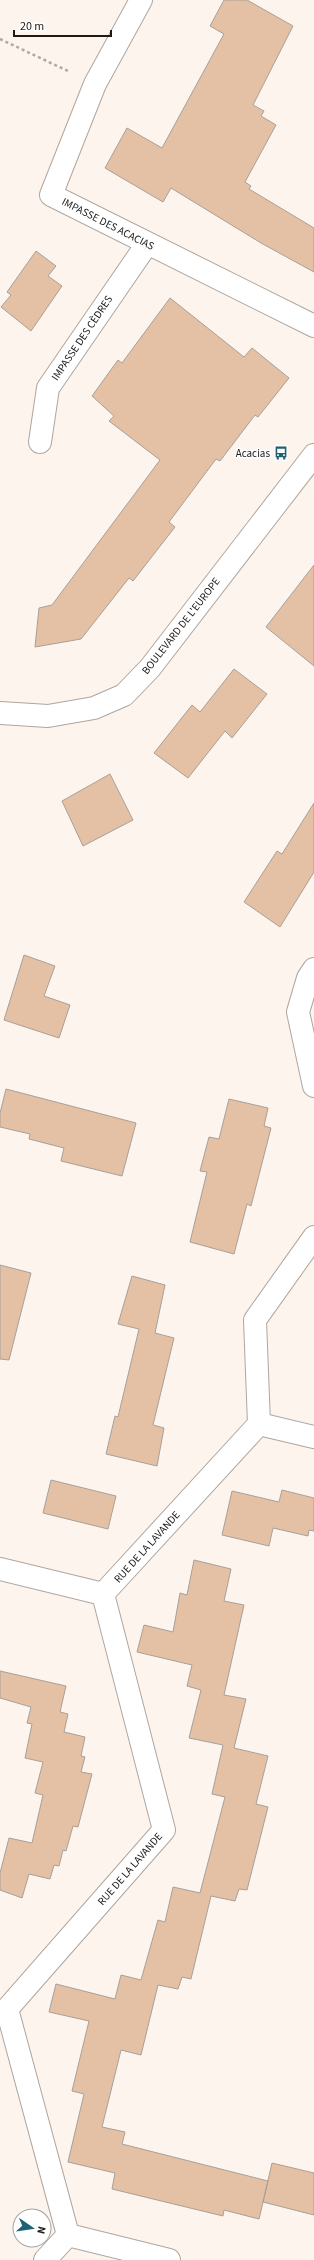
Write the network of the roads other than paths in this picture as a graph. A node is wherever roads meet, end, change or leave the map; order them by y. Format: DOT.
graph roads {
  1 [pos="141,0"];
  2 [pos="147,244"];
  3 [pos="314,326"];
  4 [pos="40,442"];
  5 [pos="314,455"];
  6 [pos="0,713"];
  7 [pos="314,968"];
  8 [pos="314,1086"];
  9 [pos="314,1237"];
  10 [pos="259,1424"];
  11 [pos="314,1437"];
  12 [pos="0,1569"];
  13 [pos="103,1594"];
  14 [pos="68,2235"];
  15 [pos="45,2260"];
  16 [pos="170,2260"];
  1 -- 2 [label="street, IMPASSE DES ACACIAS"];
  2 -- 3 [label="street, IMPASSE DES ACACIAS"];
  2 -- 4 [label="street, IMPASSE DES CÈDRES"];
  5 -- 6 [label="street, BOULEVARD DE L'EUROPE"];
  7 -- 8 [label="street"];
  9 -- 10 [label="street"];
  10 -- 11 [label="street"];
  10 -- 13 [label="street, RUE DE LA LAVANDE"];
  12 -- 13 [label="street"];
  13 -- 14 [label="street, RUE DE LA LAVANDE"];
  14 -- 15 [label="street"];
  14 -- 16 [label="street"];
}
